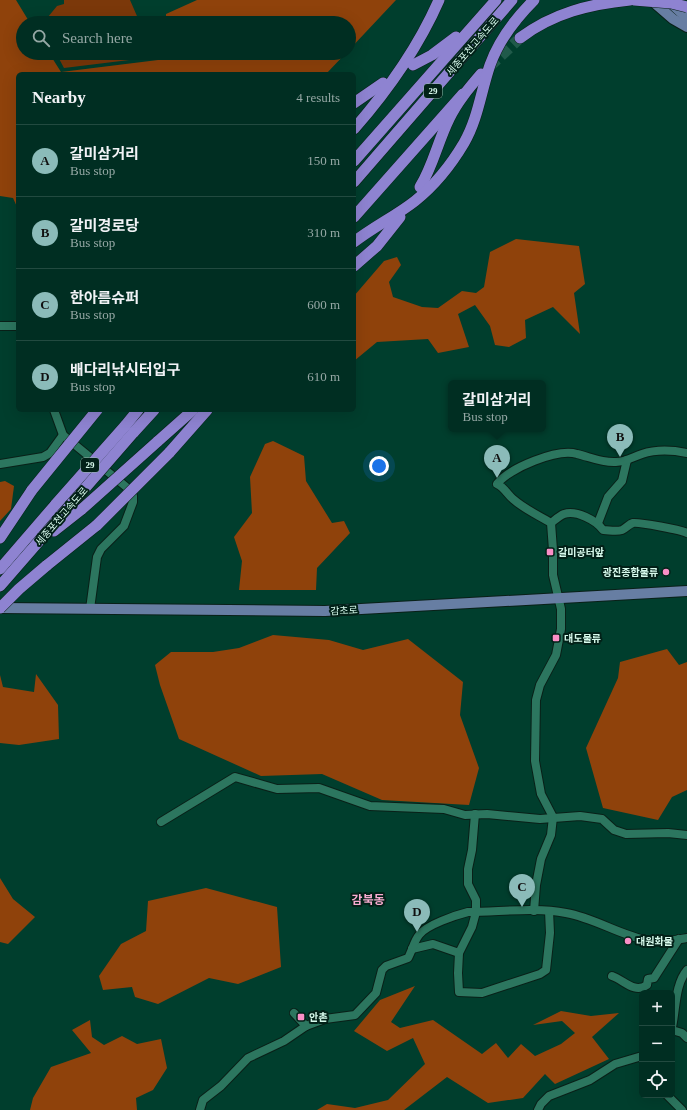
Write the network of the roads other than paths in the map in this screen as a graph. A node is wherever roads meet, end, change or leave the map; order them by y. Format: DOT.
graph roads {
  1 [pos="439,0"];
  2 [pos="496,0"];
  3 [pos="512,0"];
  4 [pos="534,0"];
  5 [pos="630,0"];
  6 [pos="634,0"];
  7 [pos="651,0"];
  8 [pos="668,0"];
  9 [pos="687,7"];
  10 [pos="483,15"];
  11 [pos="687,18"];
  12 [pos="687,27"];
  13 [pos="520,38"];
  14 [pos="413,65"];
  15 [pos="481,74"];
  16 [pos="383,83"];
  17 [pos="463,94"];
  18 [pos="356,102"];
  19 [pos="374,106"];
  20 [pos="356,121"];
  21 [pos="356,127"];
  22 [pos="356,158"];
  23 [pos="356,180"];
  24 [pos="420,188"];
  25 [pos="356,215"];
  26 [pos="400,218"];
  27 [pos="356,241"];
  28 [pos="356,264"];
  29 [pos="0,326"];
  30 [pos="16,326"];
  31 [pos="55,412"];
  32 [pos="96,412"];
  33 [pos="134,412"];
  34 [pos="137,412"];
  35 [pos="152,412"];
  36 [pos="181,412"];
  37 [pos="191,412"];
  38 [pos="204,412"];
  39 [pos="129,430"];
  40 [pos="63,435"];
  41 [pos="158,442"];
  42 [pos="687,453"];
  43 [pos="626,460"];
  44 [pos="0,464"];
  45 [pos="78,505"];
  46 [pos="551,523"];
  47 [pos="598,523"];
  48 [pos="687,534"];
  49 [pos="0,538"];
  50 [pos="3,565"];
  51 [pos="0,586"];
  52 [pos="687,591"];
  53 [pos="558,599"];
  54 [pos="0,608"];
  55 [pos="90,609"];
  56 [pos="475,814"];
  57 [pos="553,817"];
  58 [pos="161,822"];
  59 [pos="687,835"];
  60 [pos="534,911"];
  61 [pos="548,911"];
  62 [pos="476,912"];
  63 [pos="683,938"];
  64 [pos="412,949"];
  65 [pos="460,953"];
  66 [pos="687,970"];
  67 [pos="612,976"];
  68 [pos="294,1013"];
  69 [pos="306,1026"];
  70 [pos="672,1026"];
  71 [pos="675,1031"];
  72 [pos="687,1038"];
  73 [pos="639,1057"];
  74 [pos="669,1098"];
  75 [pos="687,1108"];
  76 [pos="200,1110"];
  77 [pos="538,1110"];
  78 [pos="683,1110"];
  1 -- 19 [label="highway"];
  2 -- 10 [label="highway, 세종포천고속도로 / 29"];
  3 -- 23 [label="highway, 세종포천고속도로 / 29"];
  4 -- 27 [label="highway"];
  5 -- 13 [label="highway"];
  6 -- 9 [label="highway, bridge"];
  7 -- 12 [label="main road"];
  8 -- 11 [label="main road"];
  10 -- 14 [label="highway"];
  10 -- 22 [label="highway, 세종포천고속도로 / 29"];
  15 -- 17 [label="highway"];
  16 -- 18 [label="highway"];
  17 -- 24 [label="highway"];
  17 -- 25 [label="highway"];
  19 -- 20 [label="highway"];
  19 -- 21 [label="highway"];
  26 -- 28 [label="highway"];
  29 -- 30 [label="street"];
  31 -- 40 [label="street"];
  32 -- 49 [label="highway, bridge"];
  33 -- 39 [label="highway"];
  34 -- 39 [label="highway, 세종포천고속도로 / 29"];
  35 -- 39 [label="highway, 세종포천고속도로 / 29"];
  36 -- 41 [label="highway"];
  37 -- 41 [label="highway"];
  38 -- 54 [label="highway, bridge"];
  39 -- 45 [label="highway, 세종포천고속도로 / 29, bridge"];
  39 -- 50 [label="highway, 세종포천고속도로 / 29, bridge"];
  40 -- 44 [label="street"];
  40 -- 55 [label="street"];
  41 -- 45 [label="highway, bridge"];
  42 -- 43 [label="street"];
  43 -- 46 [label="street"];
  43 -- 47 [label="street"];
  45 -- 51 [label="highway, 세종포천고속도로 / 29"];
  46 -- 47 [label="street"];
  46 -- 53 [label="street"];
  47 -- 48 [label="street"];
  52 -- 53 [label="main road, 감초로"];
  53 -- 55 [label="main road, 감초로"];
  53 -- 57 [label="street"];
  54 -- 55 [label="main road, 감초로"];
  56 -- 57 [label="street"];
  56 -- 58 [label="street"];
  56 -- 62 [label="street"];
  57 -- 59 [label="street"];
  57 -- 60 [label="street"];
  60 -- 61 [label="street"];
  60 -- 62 [label="street"];
  61 -- 63 [label="street"];
  61 -- 65 [label="street"];
  62 -- 64 [label="street"];
  62 -- 65 [label="street"];
  63 -- 67 [label="street"];
  64 -- 65 [label="street"];
  64 -- 69 [label="street"];
  66 -- 70 [label="street"];
  68 -- 69 [label="street"];
  69 -- 76 [label="street"];
  71 -- 72 [label="street"];
  73 -- 77 [label="street"];
  74 -- 78 [label="street"];
  75 -- 78 [label="street"];
}
